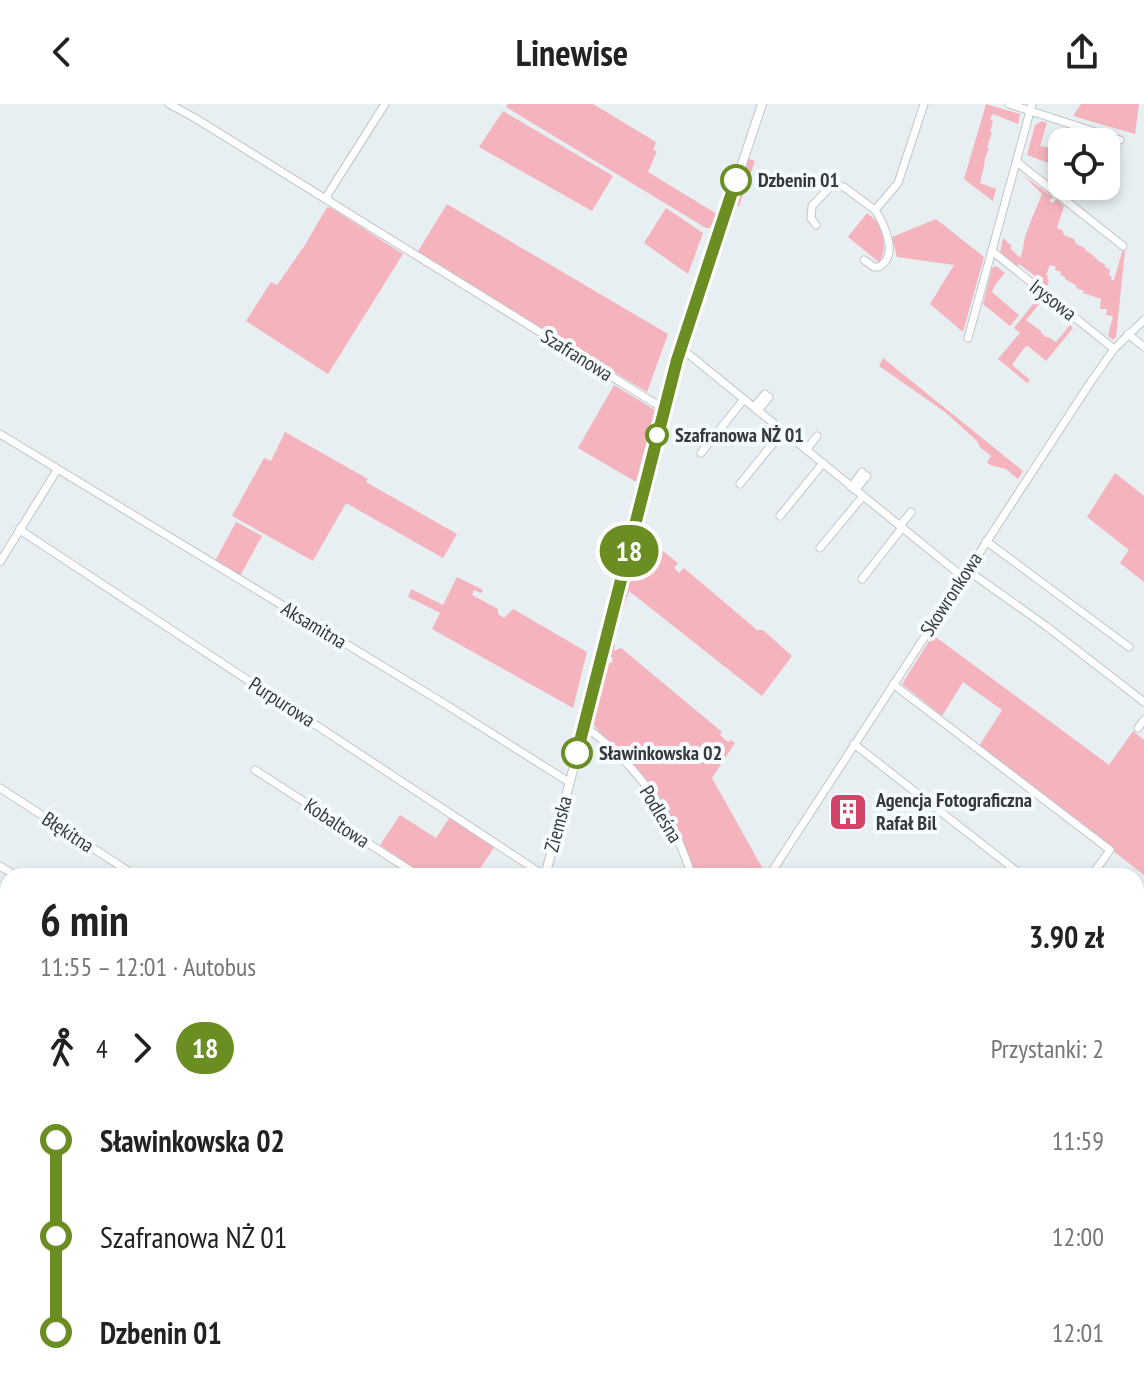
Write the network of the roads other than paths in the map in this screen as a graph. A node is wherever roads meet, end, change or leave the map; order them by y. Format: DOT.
graph roads {
  1 [pos="169,104"];
  2 [pos="385,104"];
  3 [pos="762,104"];
  4 [pos="924,104"];
  5 [pos="1009,104"];
  6 [pos="1031,107"];
  7 [pos="1088,128"];
  8 [pos="1017,162"];
  9 [pos="327,200"];
  10 [pos="875,210"];
  11 [pos="816,225"];
  12 [pos="1123,246"];
  13 [pos="992,251"];
  14 [pos="864,260"];
  15 [pos="1144,320"];
  16 [pos="1128,334"];
  17 [pos="968,338"];
  18 [pos="1144,347"];
  19 [pos="681,348"];
  20 [pos="1114,349"];
  21 [pos="767,395"];
  22 [pos="744,399"];
  23 [pos="664,409"];
  24 [pos="756,409"];
  25 [pos="783,431"];
  26 [pos="0,434"];
  27 [pos="815,435"];
  28 [pos="804,448"];
  29 [pos="701,453"];
  30 [pos="823,463"];
  31 [pos="57,470"];
  32 [pos="864,474"];
  33 [pos="740,484"];
  34 [pos="853,488"];
  35 [pos="863,496"];
  36 [pos="911,512"];
  37 [pos="780,516"];
  38 [pos="901,527"];
  39 [pos="20,528"];
  40 [pos="986,541"];
  41 [pos="820,548"];
  42 [pos="0,562"];
  43 [pos="965,574"];
  44 [pos="862,579"];
  45 [pos="1129,647"];
  46 [pos="893,684"];
  47 [pos="1144,702"];
  48 [pos="1144,720"];
  49 [pos="584,726"];
  50 [pos="1138,728"];
  51 [pos="854,744"];
  52 [pos="255,770"];
  53 [pos="569,782"];
  54 [pos="0,788"];
  55 [pos="124,868"];
  56 [pos="407,868"];
  57 [pos="533,868"];
  58 [pos="547,868"];
  59 [pos="689,868"];
  60 [pos="774,868"];
  61 [pos="1013,868"];
  62 [pos="1097,868"];
  1 -- 9 [label="street, Szafranowa"];
  2 -- 9 [label="street"];
  3 -- 19 [label="street, Ziemska"];
  4 -- 10 [label="street"];
  5 -- 6 [label="street"];
  6 -- 7 [label="street"];
  6 -- 8 [label="street"];
  8 -- 12 [label="street"];
  8 -- 13 [label="street"];
  9 -- 23 [label="street, Szafranowa"];
  10 -- 11 [label="street"];
  10 -- 14 [label="street"];
  13 -- 17 [label="street"];
  13 -- 20 [label="street, Irysowa"];
  15 -- 16 [label="street, Skowronkowa"];
  16 -- 18 [label="street"];
  16 -- 20 [label="street, Skowronkowa"];
  19 -- 22 [label="street"];
  19 -- 23 [label="street, Ziemska"];
  20 -- 40 [label="street, Skowronkowa"];
  21 -- 24 [label="street"];
  22 -- 24 [label="street"];
  22 -- 29 [label="street"];
  23 -- 49 [label="street, Ziemska"];
  24 -- 25 [label="street"];
  25 -- 28 [label="street"];
  25 -- 33 [label="street"];
  26 -- 31 [label="street, Aksamitna"];
  27 -- 28 [label="street"];
  28 -- 30 [label="street"];
  30 -- 34 [label="street"];
  30 -- 37 [label="street"];
  31 -- 39 [label="street"];
  31 -- 53 [label="street, Aksamitna"];
  32 -- 34 [label="street"];
  34 -- 35 [label="street"];
  35 -- 38 [label="street"];
  35 -- 41 [label="street"];
  36 -- 38 [label="street"];
  38 -- 43 [label="street"];
  38 -- 44 [label="street"];
  39 -- 42 [label="street"];
  39 -- 57 [label="street, Purpurowa"];
  40 -- 43 [label="street, Skowronkowa"];
  40 -- 45 [label="street"];
  43 -- 46 [label="street, Skowronkowa"];
  43 -- 47 [label="street"];
  46 -- 51 [label="street, Skowronkowa"];
  46 -- 62 [label="street"];
  48 -- 50 [label="street"];
  49 -- 53 [label="street, Ziemska"];
  49 -- 59 [label="street, Podleśna"];
  51 -- 60 [label="street, Skowronkowa"];
  51 -- 61 [label="street"];
  52 -- 56 [label="street, Kobaltowa"];
  53 -- 58 [label="street, Ziemska"];
  54 -- 55 [label="street, Błękitna"];
}
